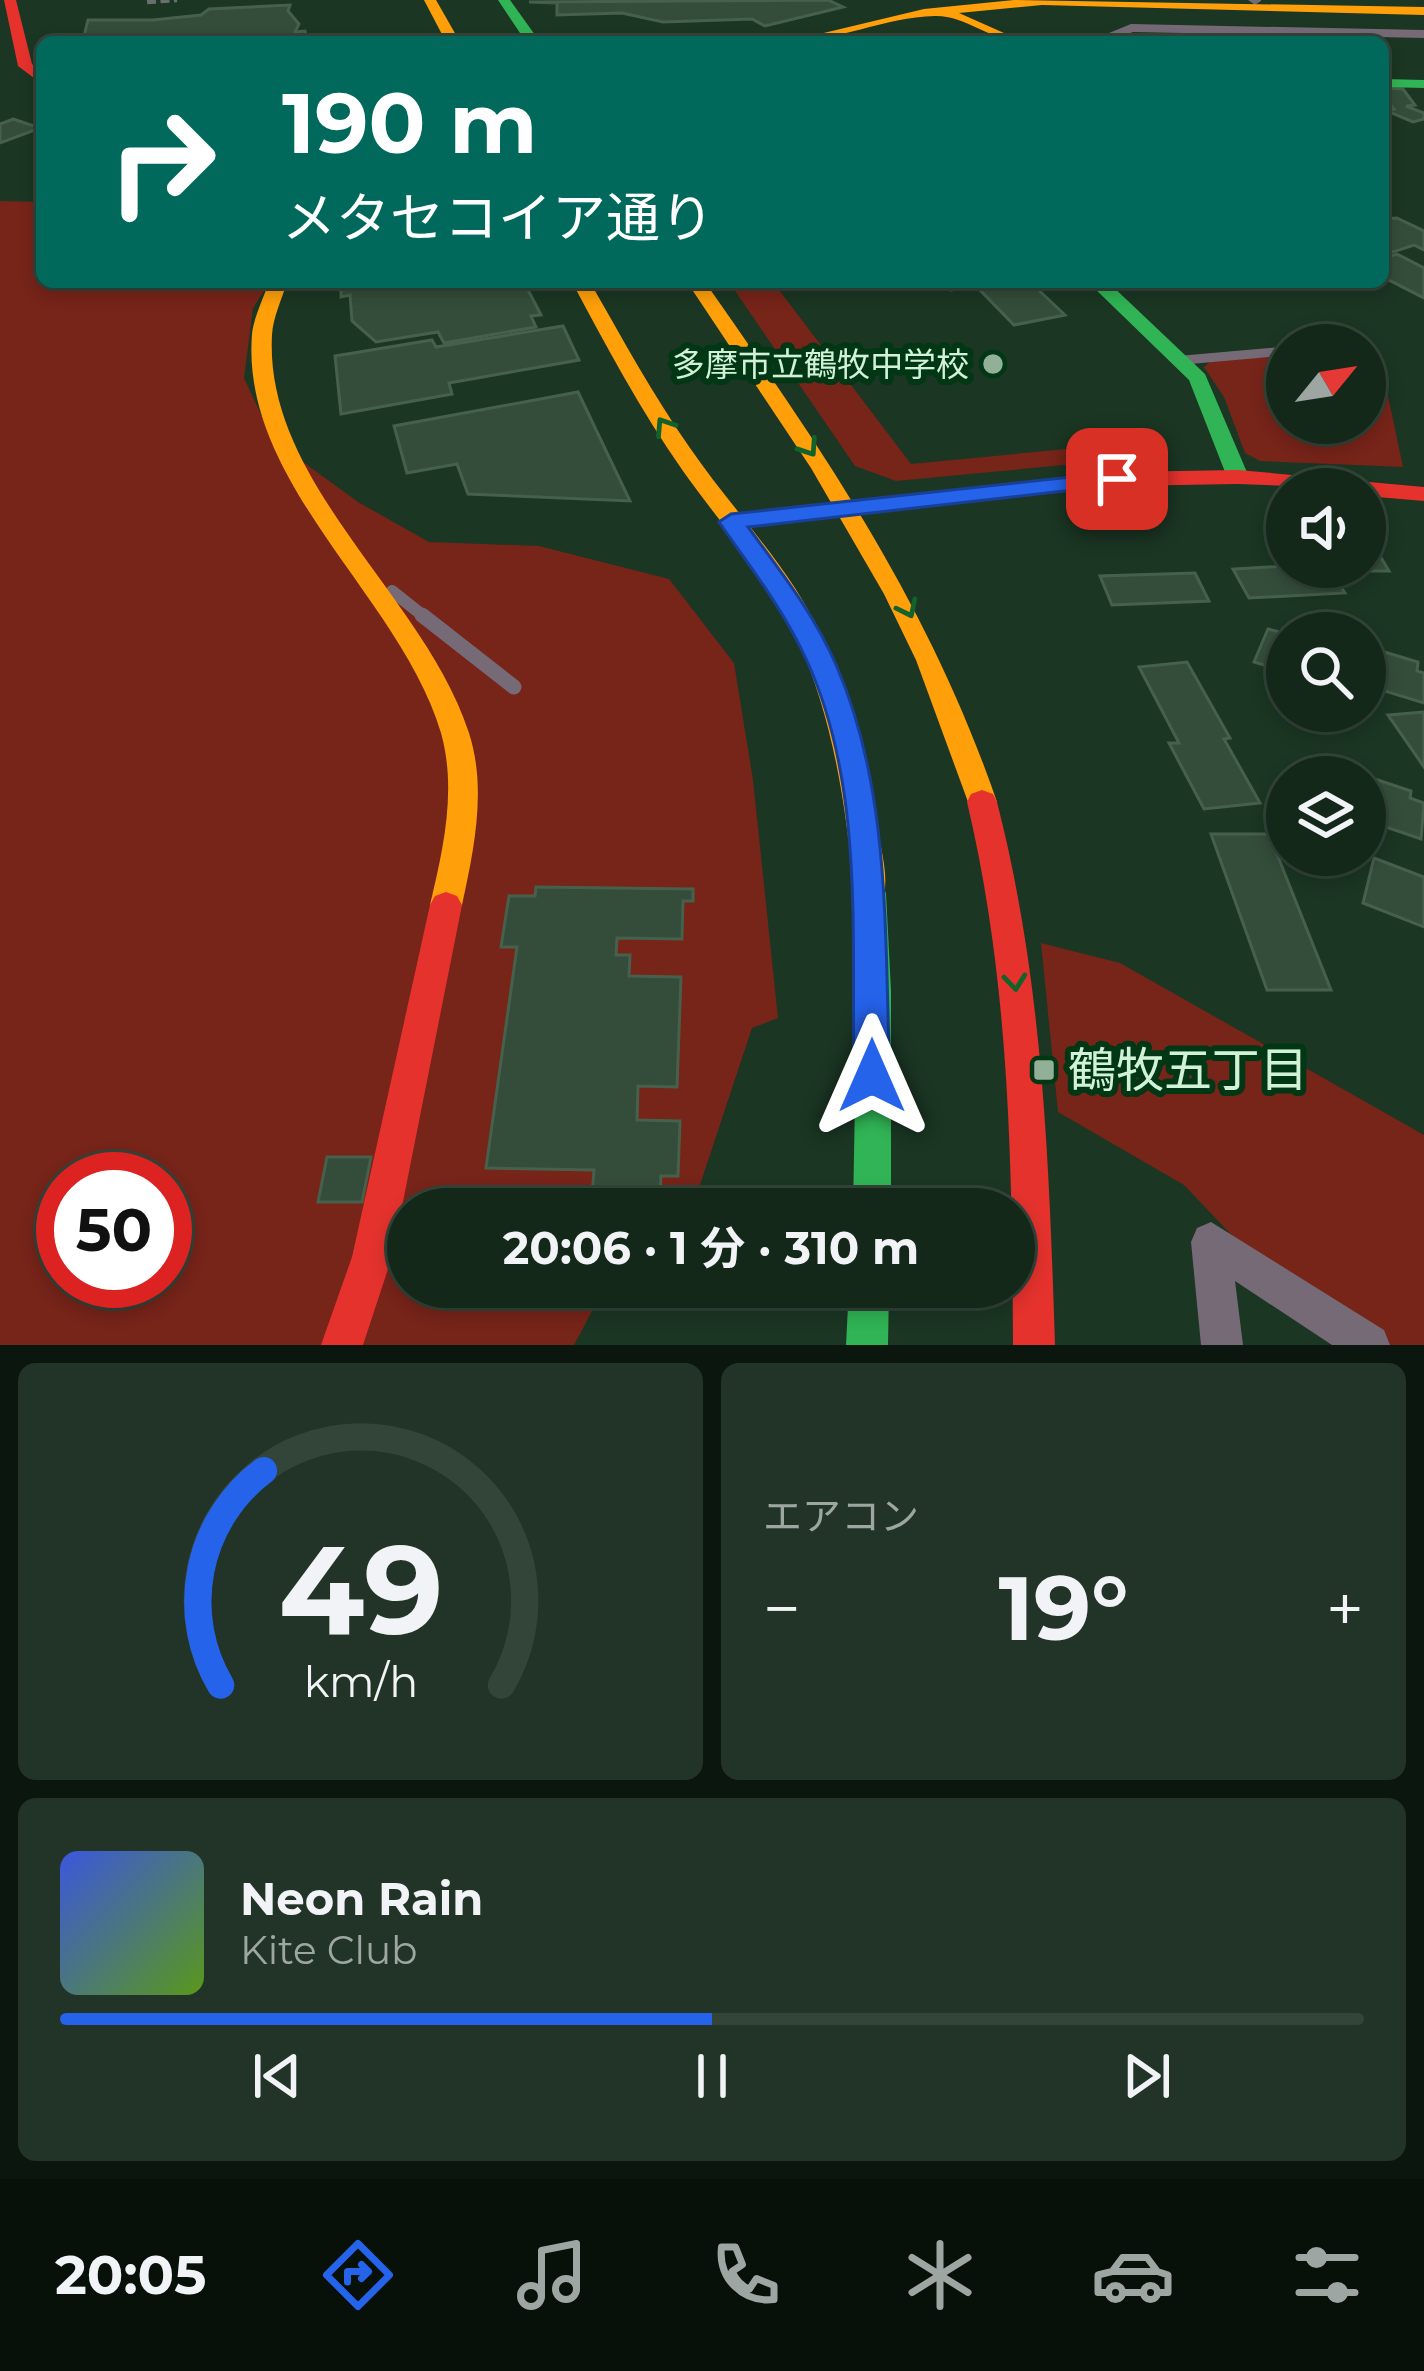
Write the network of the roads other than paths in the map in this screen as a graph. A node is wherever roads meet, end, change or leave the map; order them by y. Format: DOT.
graph roads {
  1 [pos="10,0"];
  2 [pos="992,0"];
  3 [pos="1120,0"];
  4 [pos="1234,0"];
  5 [pos="1255,0"];
  6 [pos="506,2"];
  7 [pos="432,4"];
  8 [pos="929,6"];
  9 [pos="1424,9"];
  10 [pos="1374,20"];
  11 [pos="1131,28"];
  12 [pos="1424,34"];
  13 [pos="450,36"];
  14 [pos="529,36"];
  15 [pos="792,36"];
  16 [pos="835,36"];
  17 [pos="1001,36"];
  18 [pos="1110,36"];
  19 [pos="36,77"];
  20 [pos="1389,83"];
  21 [pos="1424,84"];
  22 [pos="276,288"];
  23 [pos="584,288"];
  24 [pos="700,288"];
  25 [pos="1104,288"];
  26 [pos="1266,353"];
  27 [pos="1184,360"];
  28 [pos="1238,476"];
  29 [pos="1424,494"];
  30 [pos="850,507"];
  31 [pos="731,522"];
  32 [pos="365,568"];
  33 [pos="514,687"];
  34 [pos="872,1188"];
  35 [pos="868,1308"];
  36 [pos="342,1345"];
  37 [pos="867,1345"];
  38 [pos="1034,1345"];
  39 [pos="1222,1345"];
  40 [pos="1369,1345"];
  1 -- 19 [label="main road"];
  2 -- 8 [label="main road"];
  3 -- 8 [label="main road"];
  3 -- 10 [label="main road"];
  3 -- 11 [label="street"];
  4 -- 5 [label="main road"];
  5 -- 9 [label="main road"];
  6 -- 14 [label="main road"];
  7 -- 13 [label="main road"];
  8 -- 15 [label="main road"];
  8 -- 16 [label="main road"];
  8 -- 17 [label="main road"];
  9 -- 10 [label="main road"];
  10 -- 11 [label="street"];
  10 -- 12 [label="street"];
  11 -- 18 [label="street"];
  20 -- 21 [label="main road"];
  22 -- 32 [label="main road"];
  31 -- 23 [label="main road, one-way"];
  24 -- 30 [label="main road, one-way"];
  25 -- 27 [label="main road"];
  26 -- 27 [label="lane"];
  27 -- 28 [label="main road"];
  28 -- 29 [label="main road"];
  28 -- 30 [label="main road"];
  30 -- 31 [label="main road"];
  30 -- 38 [label="main road, one-way"];
  31 -- 34 [label="main road"];
  32 -- 33 [label="lane"];
  32 -- 36 [label="main road"];
  35 -- 37 [label="main road"];
  39 -- 40 [label="street"];
}
